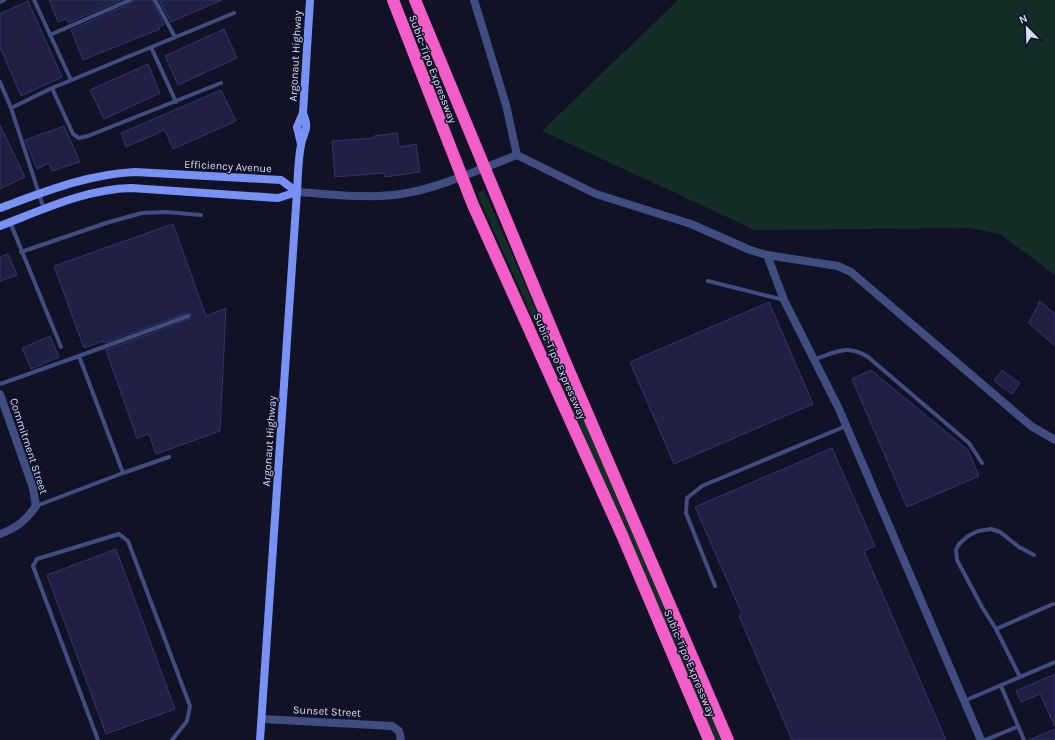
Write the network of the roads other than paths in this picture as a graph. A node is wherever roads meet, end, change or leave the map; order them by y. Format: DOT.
graph roads {
  1 [pos="4,0"];
  2 [pos="34,0"];
  3 [pos="130,0"];
  4 [pos="155,0"];
  5 [pos="310,0"];
  6 [pos="393,0"];
  7 [pos="416,0"];
  8 [pos="474,0"];
  9 [pos="0,2"];
  10 [pos="234,13"];
  11 [pos="50,35"];
  12 [pos="175,37"];
  13 [pos="151,47"];
  14 [pos="71,80"];
  15 [pos="0,82"];
  16 [pos="221,83"];
  17 [pos="52,88"];
  18 [pos="176,102"];
  19 [pos="11,108"];
  20 [pos="517,155"];
  21 [pos="297,192"];
  22 [pos="39,194"];
  23 [pos="0,208"];
  24 [pos="44,210"];
  25 [pos="201,215"];
  26 [pos="10,222"];
  27 [pos="0,226"];
  28 [pos="21,252"];
  29 [pos="767,255"];
  30 [pos="708,282"];
  31 [pos="784,300"];
  32 [pos="188,316"];
  33 [pos="61,347"];
  34 [pos="79,356"];
  35 [pos="815,359"];
  36 [pos="0,384"];
  37 [pos="0,394"];
  38 [pos="846,426"];
  39 [pos="1055,440"];
  40 [pos="168,457"];
  41 [pos="982,463"];
  42 [pos="123,473"];
  43 [pos="36,506"];
  44 [pos="0,534"];
  45 [pos="1034,555"];
  46 [pos="715,586"];
  47 [pos="1053,604"];
  48 [pos="996,629"];
  49 [pos="1055,662"];
  50 [pos="1020,677"];
  51 [pos="1000,686"];
  52 [pos="964,701"];
  53 [pos="262,719"];
  54 [pos="1017,727"];
  55 [pos="98,740"];
  56 [pos="172,740"];
  57 [pos="260,740"];
  58 [pos="401,740"];
  59 [pos="709,740"];
  60 [pos="728,740"];
  61 [pos="981,740"];
  62 [pos="984,740"];
  63 [pos="1024,740"];
  1 -- 9 [label="lane"];
  2 -- 11 [label="lane"];
  3 -- 11 [label="lane"];
  4 -- 12 [label="lane"];
  5 -- 21 [label="street, Argonaut Highway"];
  6 -- 59 [label="highway, Subic-Tipo Expressway"];
  7 -- 60 [label="highway, Subic-Tipo Expressway"];
  8 -- 20 [label="street"];
  10 -- 12 [label="lane"];
  11 -- 14 [label="lane"];
  12 -- 13 [label="lane"];
  13 -- 14 [label="lane"];
  13 -- 18 [label="lane"];
  14 -- 17 [label="lane"];
  15 -- 19 [label="lane"];
  16 -- 18 [label="lane"];
  17 -- 18 [label="lane"];
  17 -- 19 [label="lane"];
  19 -- 22 [label="lane"];
  20 -- 21 [label="street"];
  20 -- 29 [label="street"];
  21 -- 22 [label="street, Efficiency Avenue"];
  21 -- 24 [label="street"];
  21 -- 53 [label="street, Argonaut Highway"];
  22 -- 23 [label="street, Efficiency Avenue"];
  22 -- 24 [label="lane"];
  24 -- 26 [label="street"];
  25 -- 28 [label="lane"];
  26 -- 27 [label="street"];
  26 -- 28 [label="lane"];
  28 -- 33 [label="lane"];
  29 -- 31 [label="street"];
  29 -- 39 [label="street"];
  30 -- 31 [label="lane"];
  31 -- 35 [label="street"];
  32 -- 34 [label="lane"];
  34 -- 36 [label="lane"];
  34 -- 42 [label="lane"];
  35 -- 38 [label="street"];
  35 -- 41 [label="lane"];
  37 -- 43 [label="street, Commitment Street"];
  38 -- 46 [label="lane"];
  38 -- 52 [label="street"];
  40 -- 42 [label="lane"];
  42 -- 43 [label="lane"];
  43 -- 44 [label="street, Commitment Street"];
  45 -- 48 [label="lane"];
  47 -- 48 [label="lane"];
  48 -- 50 [label="lane"];
  49 -- 50 [label="lane"];
  50 -- 51 [label="lane"];
  51 -- 52 [label="lane"];
  51 -- 54 [label="lane"];
  52 -- 61 [label="street"];
  53 -- 57 [label="street, Argonaut Highway"];
  53 -- 58 [label="street, Sunset Street"];
  54 -- 62 [label="lane"];
  54 -- 63 [label="lane"];
  55 -- 56 [label="lane"];
}
